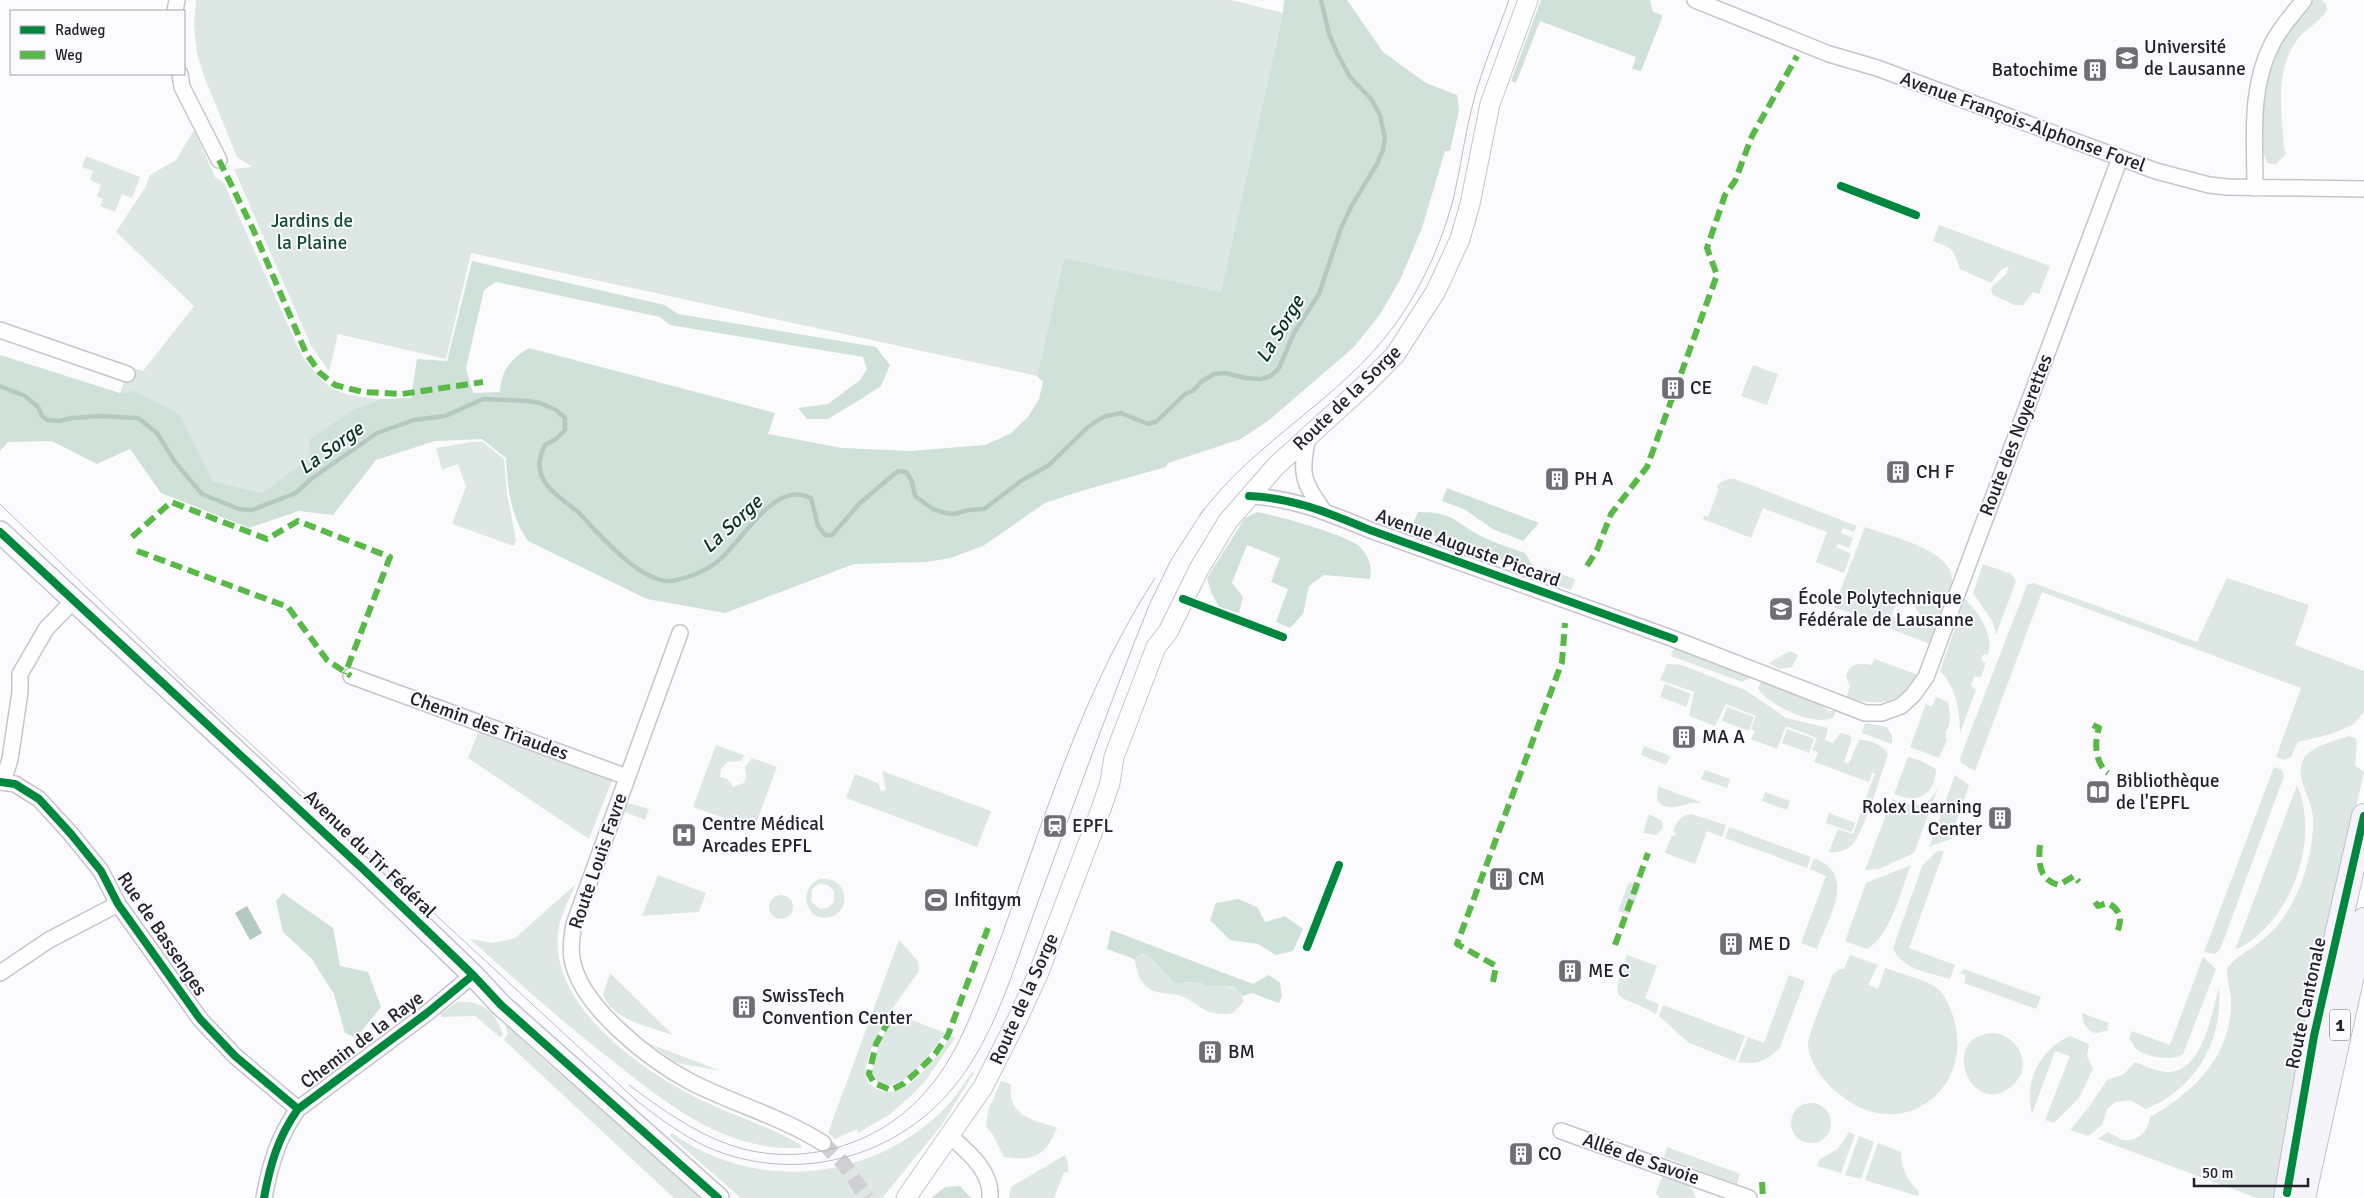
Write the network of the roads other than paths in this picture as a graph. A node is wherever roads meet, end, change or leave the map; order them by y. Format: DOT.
graph roads {
  1 [pos="1528,0"];
  2 [pos="1695,0"];
  3 [pos="2304,0"];
  4 [pos="180,75"];
  5 [pos="2120,158"];
  6 [pos="219,160"];
  7 [pos="2255,188"];
  8 [pos="2364,189"];
  9 [pos="0,330"];
  10 [pos="127,374"];
  11 [pos="1308,437"];
  12 [pos="1250,496"];
  13 [pos="1323,510"];
  14 [pos="0,532"];
  15 [pos="74,600"];
  16 [pos="680,633"];
  17 [pos="351,676"];
  18 [pos="1901,706"];
  19 [pos="627,777"];
  20 [pos="1,782"];
  21 [pos="2364,816"];
  22 [pos="118,904"];
  23 [pos="2364,920"];
  24 [pos="0,973"];
  25 [pos="473,974"];
  26 [pos="298,1109"];
  27 [pos="2309,1128"];
  28 [pos="1560,1131"];
  29 [pos="950,1136"];
  30 [pos="823,1143"];
  31 [pos="264,1198"];
  32 [pos="718,1198"];
  33 [pos="906,1198"];
  34 [pos="990,1198"];
  35 [pos="1749,1198"];
  36 [pos="2286,1198"];
  37 [pos="2303,1198"];
  1 -- 11 [label="street, Route de la Sorge"];
  2 -- 5 [label="street, Avenue François-Alphonse Forel"];
  3 -- 7 [label="street"];
  4 -- 6 [label="street"];
  5 -- 7 [label="street, Avenue François-Alphonse Forel"];
  5 -- 18 [label="street, Route des Noyerettes"];
  7 -- 8 [label="street, Avenue François-Alphonse Forel"];
  9 -- 10 [label="street"];
  11 -- 12 [label="street, Route de la Sorge"];
  11 -- 13 [label="street"];
  12 -- 13 [label="street, Avenue Auguste Piccard"];
  12 -- 29 [label="street, Route de la Sorge"];
  13 -- 18 [label="street, Avenue Auguste Piccard"];
  14 -- 15 [label="main road, Avenue du Tir Fédéral"];
  15 -- 20 [label="street, Rue de Bassenges"];
  15 -- 25 [label="main road, Avenue du Tir Fédéral"];
  16 -- 19 [label="street, Route Louis Favre"];
  17 -- 19 [label="street, Chemin des Triaudes"];
  19 -- 30 [label="street, Route Louis Favre"];
  20 -- 22 [label="street, Rue de Bassenges"];
  21 -- 27 [label="main road, Route Cantonale / 1"];
  22 -- 24 [label="street"];
  22 -- 26 [label="street, Rue de Bassenges"];
  23 -- 27 [label="main road, Route Cantonale / 1"];
  25 -- 26 [label="street, Chemin de la Raye"];
  25 -- 32 [label="main road, Avenue du Tir Fédéral"];
  26 -- 31 [label="street, Chemin de la Raye"];
  27 -- 36 [label="main road, Route Cantonale / 1"];
  27 -- 37 [label="main road, Route Cantonale / 1"];
  28 -- 35 [label="street, Allée de Savoie"];
  29 -- 33 [label="street, Route de la Sorge"];
  29 -- 34 [label="street"];
}
